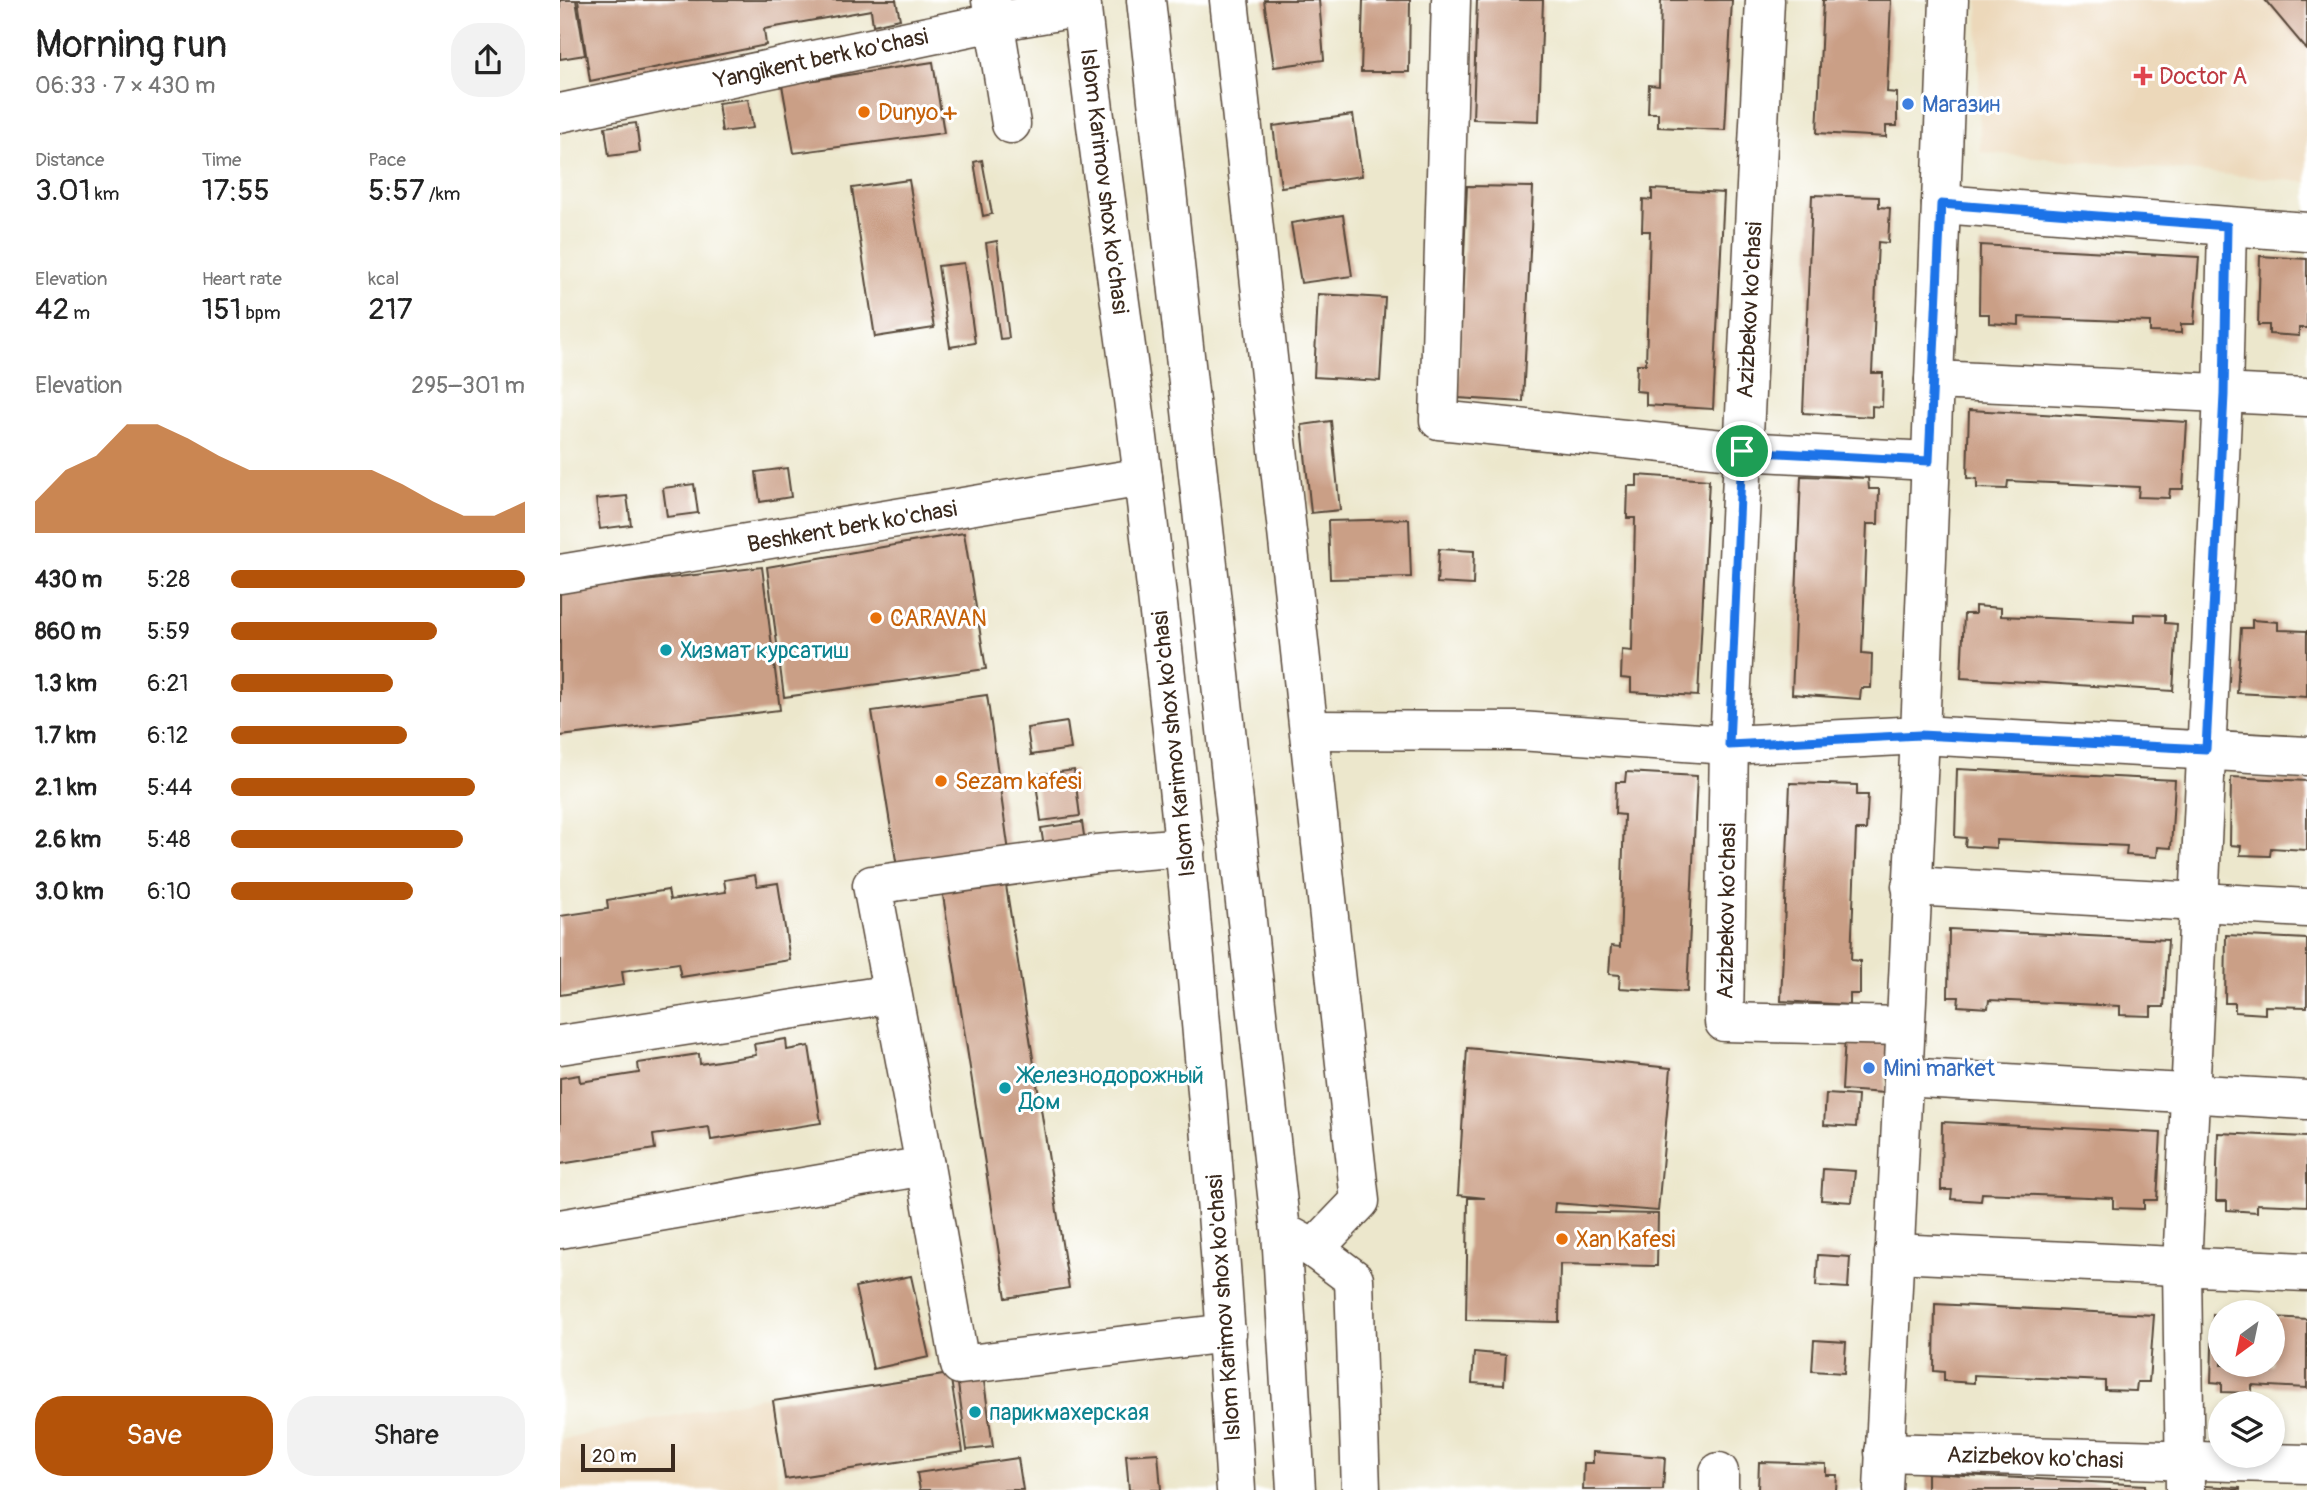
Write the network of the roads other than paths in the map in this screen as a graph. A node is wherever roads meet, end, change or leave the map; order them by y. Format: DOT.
graph roads {
  1 [pos="1146,0"];
  2 [pos="1229,0"];
  3 [pos="1451,0"];
  4 [pos="1765,0"];
  5 [pos="1949,0"];
  6 [pos="1082,3"];
  7 [pos="992,11"];
  8 [pos="560,113"];
  9 [pos="1011,124"];
  10 [pos="1941,204"];
  11 [pos="2227,226"];
  12 [pos="2307,232"];
  13 [pos="1934,380"];
  14 [pos="2224,395"];
  15 [pos="2307,397"];
  16 [pos="1742,451"];
  17 [pos="1929,461"];
  18 [pos="1143,477"];
  19 [pos="560,574"];
  20 [pos="1165,667"];
  21 [pos="1219,668"];
  22 [pos="1308,730"];
  23 [pos="1920,735"];
  24 [pos="1729,745"];
  25 [pos="2206,749"];
  26 [pos="2307,756"];
  27 [pos="1186,847"];
  28 [pos="1911,886"];
  29 [pos="2198,902"];
  30 [pos="2307,908"];
  31 [pos="892,994"];
  32 [pos="1904,1026"];
  33 [pos="560,1045"];
  34 [pos="1902,1077"];
  35 [pos="2191,1094"];
  36 [pos="2307,1100"];
  37 [pos="925,1166"];
  38 [pos="560,1229"];
  39 [pos="1281,1231"];
  40 [pos="1314,1249"];
  41 [pos="1894,1253"];
  42 [pos="2182,1267"];
  43 [pos="2307,1272"];
  44 [pos="1227,1333"];
  45 [pos="1884,1452"];
  46 [pos="2307,1464"];
  47 [pos="2185,1476"];
  48 [pos="1236,1490"];
  49 [pos="1296,1490"];
  50 [pos="1361,1490"];
  51 [pos="1882,1490"];
  1 -- 21 [label="main road"];
  2 -- 22 [label="main road"];
  3 -- 16 [label="main road"];
  4 -- 16 [label="main road, Azizbekov ko'chasi"];
  5 -- 10 [label="main road"];
  6 -- 7 [label="main road, Yangikent berk ko'chasi"];
  6 -- 18 [label="main road, Islom Karimov shox ko'chasi"];
  7 -- 8 [label="main road, Yangikent berk ko'chasi"];
  7 -- 9 [label="main road"];
  10 -- 11 [label="main road"];
  10 -- 13 [label="main road"];
  11 -- 12 [label="main road"];
  11 -- 14 [label="main road"];
  13 -- 14 [label="main road"];
  13 -- 17 [label="main road"];
  14 -- 15 [label="main road"];
  14 -- 25 [label="main road"];
  16 -- 17 [label="main road"];
  16 -- 24 [label="main road, Azizbekov ko'chasi"];
  17 -- 23 [label="main road"];
  18 -- 19 [label="main road, Beshkent berk ko'chasi"];
  18 -- 20 [label="main road, Islom Karimov shox ko'chasi"];
  20 -- 21 [label="main road"];
  20 -- 27 [label="main road, Islom Karimov shox ko'chasi"];
  21 -- 39 [label="main road"];
  22 -- 24 [label="main road"];
  22 -- 40 [label="main road"];
  23 -- 24 [label="main road"];
  23 -- 25 [label="main road"];
  23 -- 28 [label="main road"];
  24 -- 32 [label="main road, Azizbekov ko'chasi"];
  25 -- 26 [label="main road"];
  25 -- 29 [label="main road"];
  27 -- 31 [label="main road"];
  27 -- 44 [label="main road, Islom Karimov shox ko'chasi"];
  28 -- 29 [label="main road"];
  28 -- 32 [label="main road"];
  29 -- 30 [label="main road"];
  29 -- 35 [label="main road"];
  31 -- 33 [label="main road"];
  31 -- 37 [label="main road"];
  32 -- 34 [label="main road"];
  34 -- 35 [label="main road"];
  34 -- 41 [label="main road"];
  35 -- 36 [label="main road"];
  35 -- 42 [label="main road"];
  37 -- 38 [label="main road"];
  37 -- 44 [label="main road"];
  39 -- 40 [label="main road"];
  39 -- 49 [label="main road"];
  40 -- 50 [label="main road"];
  41 -- 42 [label="main road"];
  41 -- 45 [label="main road"];
  42 -- 43 [label="main road"];
  42 -- 47 [label="main road"];
  44 -- 48 [label="main road, Islom Karimov shox ko'chasi"];
  45 -- 47 [label="main road, Azizbekov ko'chasi"];
  45 -- 51 [label="main road"];
  46 -- 47 [label="main road, Azizbekov ko'chasi"];
}
